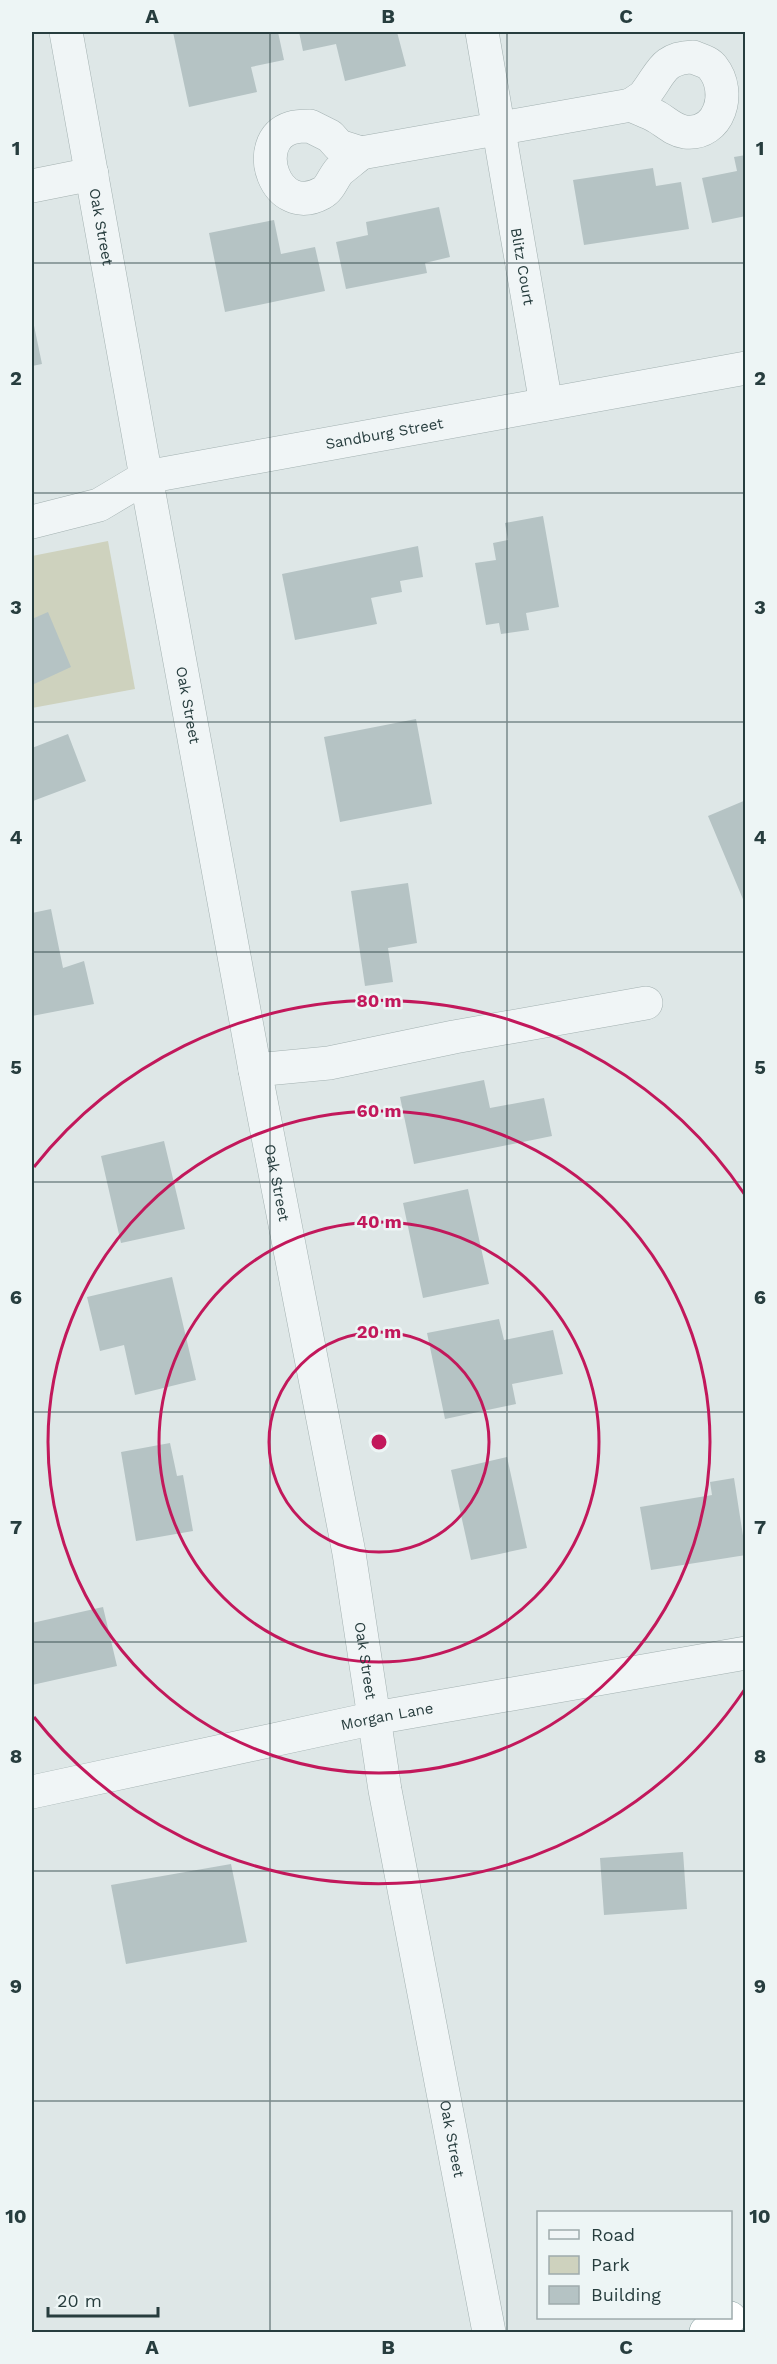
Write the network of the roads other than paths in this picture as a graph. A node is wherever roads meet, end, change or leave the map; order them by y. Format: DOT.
graph roads {
  1 [pos="66,32"];
  2 [pos="482,32"];
  3 [pos="631,105"];
  4 [pos="499,129"];
  5 [pos="361,153"];
  6 [pos="92,174"];
  7 [pos="32,186"];
  8 [pos="746,368"];
  9 [pos="546,404"];
  10 [pos="146,477"];
  11 [pos="32,522"];
  12 [pos="646,1003"];
  13 [pos="255,1070"];
  14 [pos="746,1653"];
  15 [pos="375,1718"];
  16 [pos="32,1792"];
  17 [pos="746,2307"];
  18 [pos="732,2316"];
  19 [pos="727,2319"];
  20 [pos="489,2332"];
  21 [pos="706,2332"];
  1 -- 6 [label="street, Oak Street"];
  2 -- 4 [label="street, Blitz Court"];
  3 -- 4 [label="street"];
  4 -- 5 [label="street"];
  4 -- 9 [label="street, Blitz Court"];
  6 -- 7 [label="street"];
  6 -- 10 [label="street, Oak Street"];
  8 -- 9 [label="street, Sandburg Street"];
  9 -- 10 [label="street, Sandburg Street"];
  10 -- 11 [label="street, Sandburg Street"];
  10 -- 13 [label="street, Oak Street"];
  12 -- 13 [label="street"];
  13 -- 15 [label="street, Oak Street"];
  14 -- 15 [label="street, Morgan Lane"];
  15 -- 16 [label="street, Morgan Lane"];
  15 -- 20 [label="street, Oak Street"];
  17 -- 18 [label="highway"];
  19 -- 21 [label="highway"];
}
